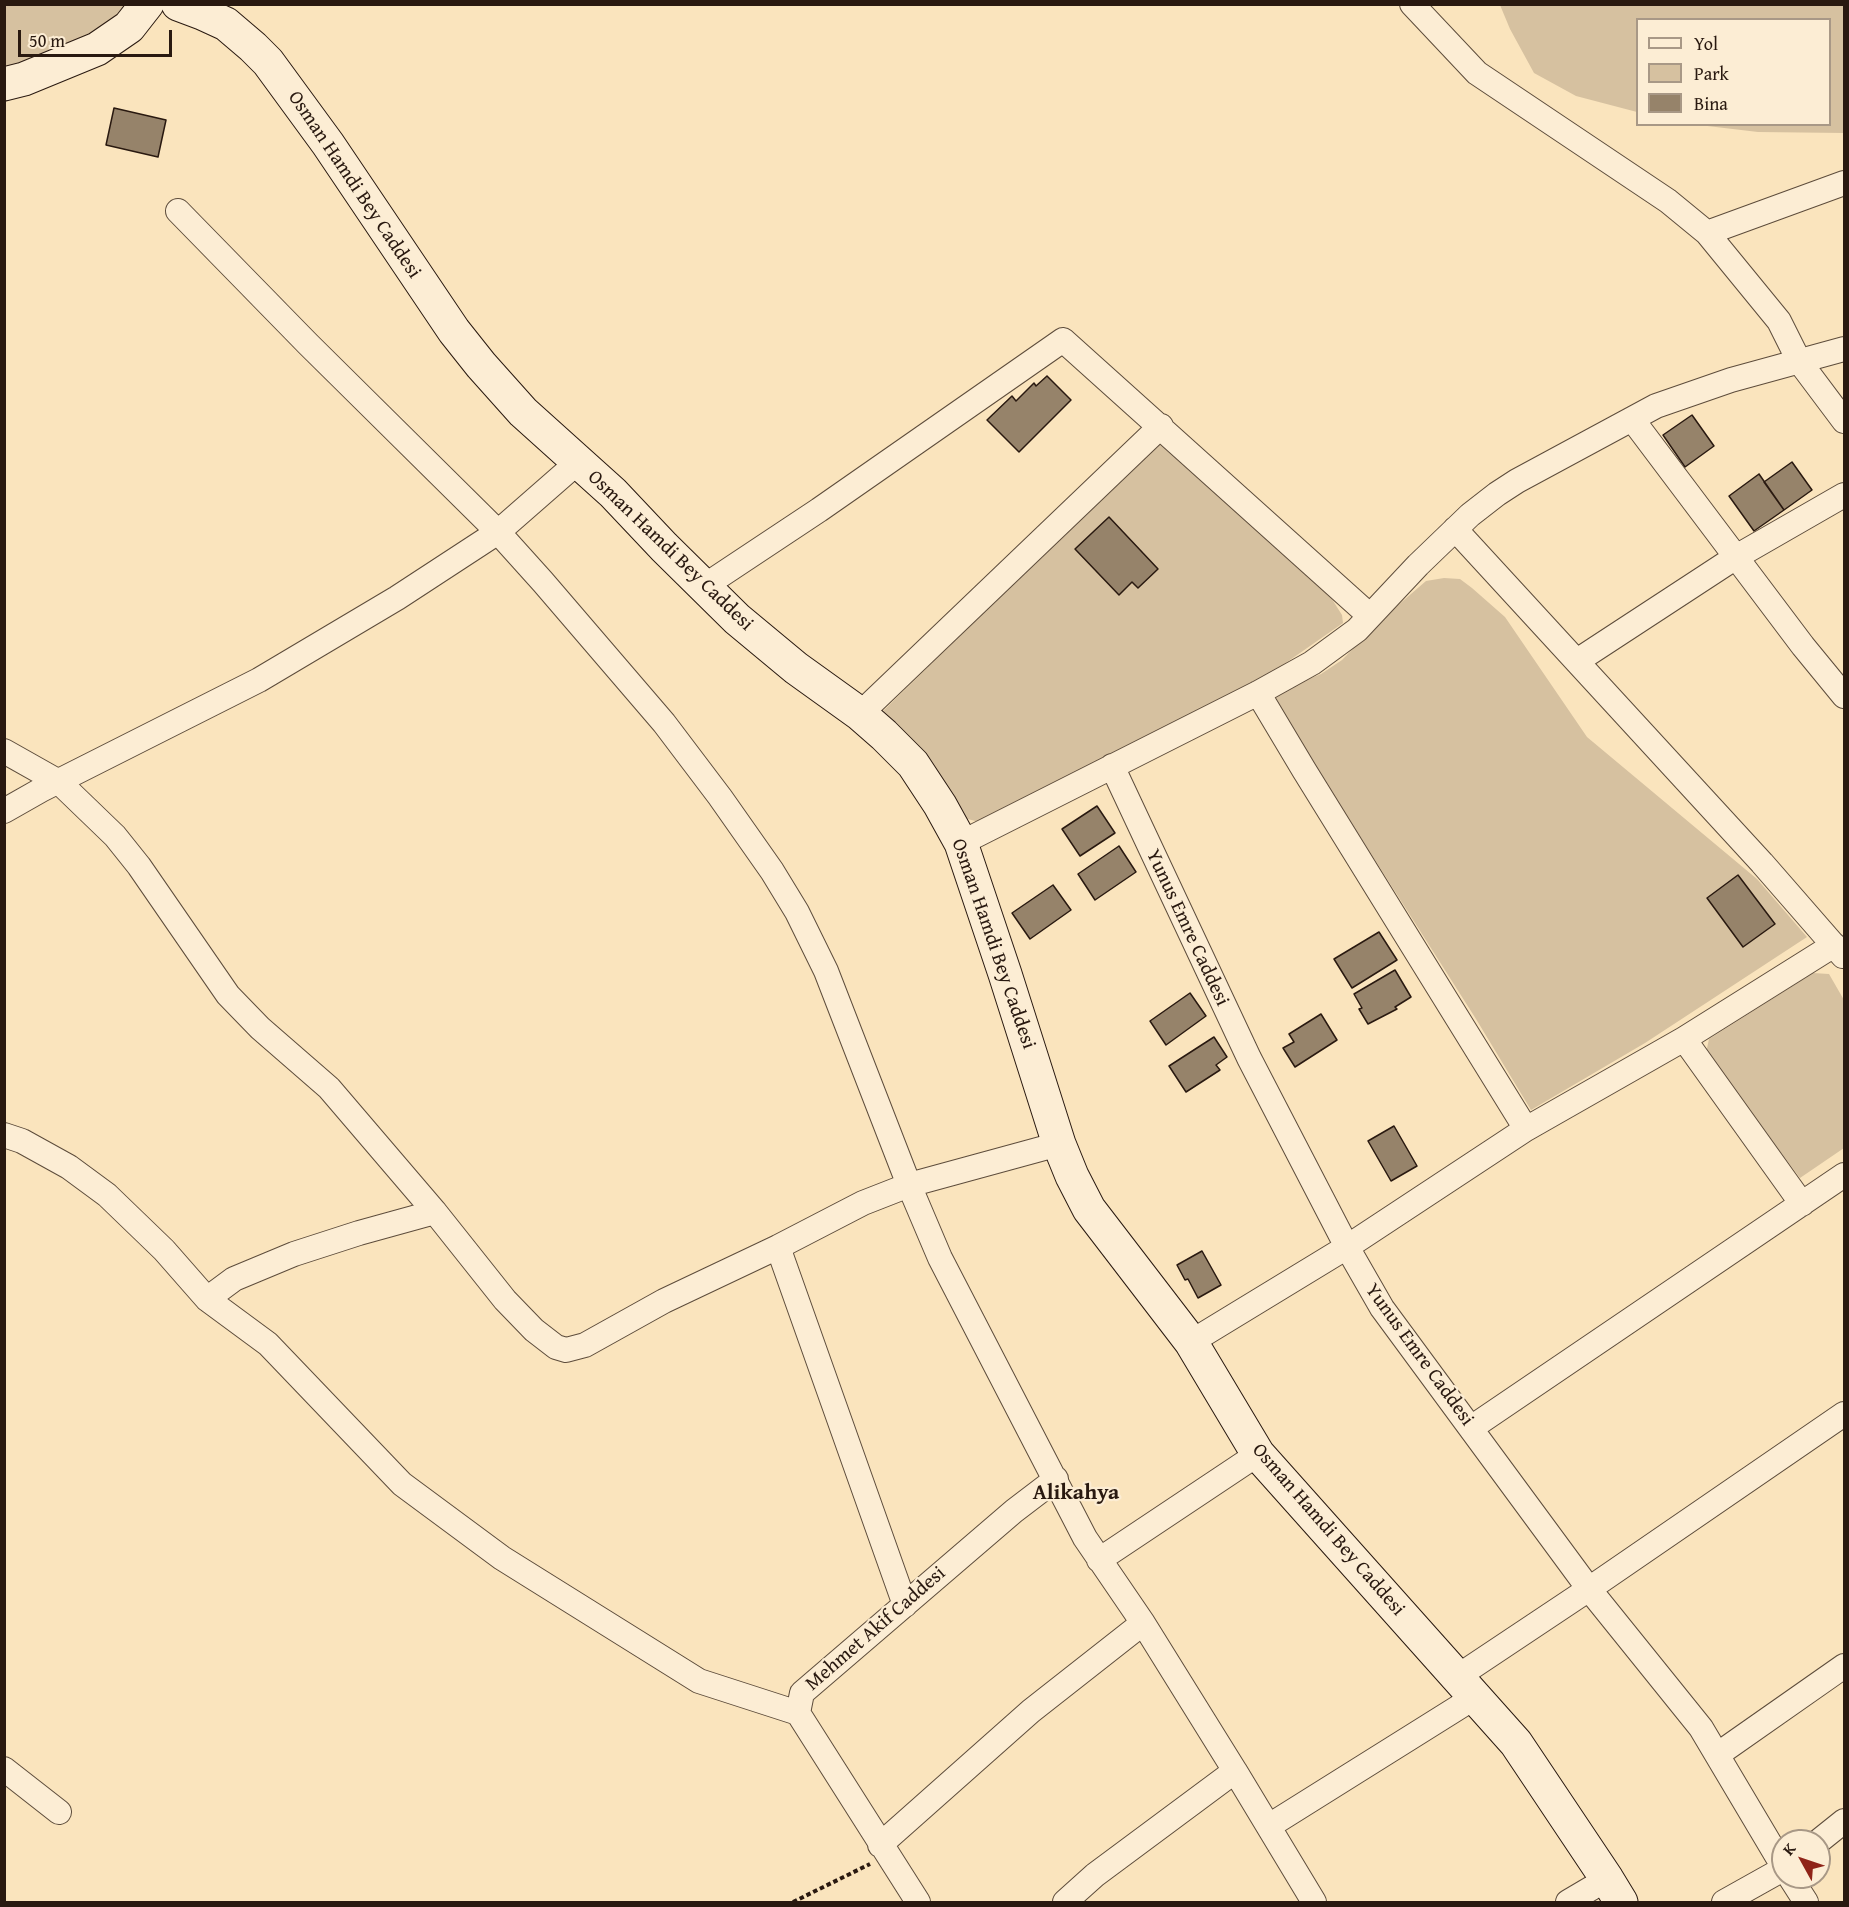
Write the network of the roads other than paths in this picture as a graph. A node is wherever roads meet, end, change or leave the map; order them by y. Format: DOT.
graph roads {
  1 [pos="147,4"];
  2 [pos="178,4"];
  3 [pos="1412,4"];
  4 [pos="4,84"];
  5 [pos="1845,183"];
  6 [pos="178,211"];
  7 [pos="1707,233"];
  8 [pos="1845,350"];
  9 [pos="1799,361"];
  10 [pos="1632,419"];
  11 [pos="1845,421"];
  12 [pos="1161,426"];
  13 [pos="578,462"];
  14 [pos="1845,495"];
  15 [pos="1455,529"];
  16 [pos="498,532"];
  17 [pos="1736,557"];
  18 [pos="703,586"];
  19 [pos="1370,616"];
  20 [pos="1577,661"];
  21 [pos="1258,693"];
  22 [pos="1845,696"];
  23 [pos="860,714"];
  24 [pos="4,751"];
  25 [pos="1112,766"];
  26 [pos="59,782"];
  27 [pos="4,811"];
  28 [pos="961,843"];
  29 [pos="1839,951"];
  30 [pos="1684,1039"];
  31 [pos="1526,1130"];
  32 [pos="4,1135"];
  33 [pos="1059,1144"];
  34 [pos="1845,1175"];
  35 [pos="909,1185"];
  36 [pos="1802,1204"];
  37 [pos="435,1212"];
  38 [pos="778,1247"];
  39 [pos="1347,1247"];
  40 [pos="207,1299"];
  41 [pos="1191,1342"];
  42 [pos="1845,1414"];
  43 [pos="1472,1428"];
  44 [pos="1258,1454"];
  45 [pos="1056,1479"];
  46 [pos="1099,1560"];
  47 [pos="1589,1589"];
  48 [pos="905,1605"];
  49 [pos="1143,1623"];
  50 [pos="1845,1666"];
  51 [pos="1466,1687"];
  52 [pos="798,1713"];
  53 [pos="1717,1755"];
  54 [pos="4,1769"];
  55 [pos="1235,1771"];
  56 [pos="59,1812"];
  57 [pos="1845,1821"];
  58 [pos="1269,1826"];
  59 [pos="1831,1832"];
  60 [pos="1771,1847"];
  61 [pos="884,1850"];
  62 [pos="1771,1875"];
  63 [pos="1798,1889"];
  64 [pos="1614,1891"];
  65 [pos="918,1902"];
  66 [pos="1065,1902"];
  67 [pos="1314,1902"];
  68 [pos="1568,1902"];
  69 [pos="1724,1902"];
  70 [pos="1806,1902"];
  1 -- 4 [label="street"];
  2 -- 13 [label="street, Osman Hamdi Bey Caddesi"];
  3 -- 7 [label="street"];
  5 -- 7 [label="street"];
  6 -- 16 [label="street"];
  7 -- 9 [label="street"];
  8 -- 9 [label="street"];
  9 -- 10 [label="street"];
  9 -- 11 [label="street"];
  10 -- 15 [label="street"];
  10 -- 17 [label="street"];
  12 -- 18 [label="street"];
  12 -- 19 [label="street"];
  12 -- 23 [label="street"];
  13 -- 16 [label="street"];
  13 -- 18 [label="street, Osman Hamdi Bey Caddesi"];
  14 -- 17 [label="street"];
  15 -- 19 [label="street"];
  15 -- 20 [label="street"];
  16 -- 26 [label="street"];
  16 -- 35 [label="street"];
  17 -- 20 [label="street"];
  17 -- 22 [label="street"];
  18 -- 23 [label="street, Osman Hamdi Bey Caddesi"];
  19 -- 21 [label="street"];
  20 -- 29 [label="street"];
  21 -- 25 [label="street"];
  21 -- 31 [label="street"];
  23 -- 28 [label="street, Osman Hamdi Bey Caddesi"];
  24 -- 26 [label="street"];
  25 -- 28 [label="street"];
  25 -- 39 [label="street, Yunus Emre Caddesi"];
  26 -- 27 [label="street"];
  26 -- 37 [label="street"];
  28 -- 33 [label="street, Osman Hamdi Bey Caddesi"];
  29 -- 30 [label="street"];
  30 -- 31 [label="street"];
  30 -- 36 [label="street"];
  31 -- 39 [label="street"];
  32 -- 40 [label="street"];
  33 -- 35 [label="street"];
  33 -- 41 [label="street, Osman Hamdi Bey Caddesi"];
  34 -- 36 [label="street"];
  35 -- 38 [label="street"];
  35 -- 45 [label="street"];
  36 -- 43 [label="street"];
  37 -- 38 [label="street"];
  37 -- 40 [label="street"];
  38 -- 48 [label="street"];
  39 -- 41 [label="street"];
  39 -- 43 [label="street, Yunus Emre Caddesi"];
  40 -- 52 [label="street"];
  41 -- 44 [label="street, Osman Hamdi Bey Caddesi"];
  42 -- 47 [label="street"];
  43 -- 47 [label="street, Yunus Emre Caddesi"];
  44 -- 46 [label="street"];
  44 -- 51 [label="street, Osman Hamdi Bey Caddesi"];
  45 -- 46 [label="street"];
  45 -- 48 [label="street, Mehmet Akif Caddesi"];
  46 -- 49 [label="street"];
  47 -- 51 [label="street"];
  47 -- 53 [label="street, Yunus Emre Caddesi"];
  48 -- 52 [label="street, Mehmet Akif Caddesi"];
  49 -- 55 [label="street"];
  49 -- 61 [label="street"];
  50 -- 53 [label="street"];
  51 -- 58 [label="street"];
  51 -- 64 [label="street, Osman Hamdi Bey Caddesi"];
  52 -- 61 [label="street, Mehmet Akif Caddesi"];
  53 -- 60 [label="street, Yunus Emre Caddesi"];
  54 -- 56 [label="street"];
  55 -- 58 [label="street"];
  55 -- 66 [label="street"];
  57 -- 59 [label="street"];
  58 -- 67 [label="street"];
  61 -- 65 [label="street, Mehmet Akif Caddesi"];
  62 -- 69 [label="street"];
  63 -- 70 [label="street"];
  64 -- 68 [label="street"];
}
